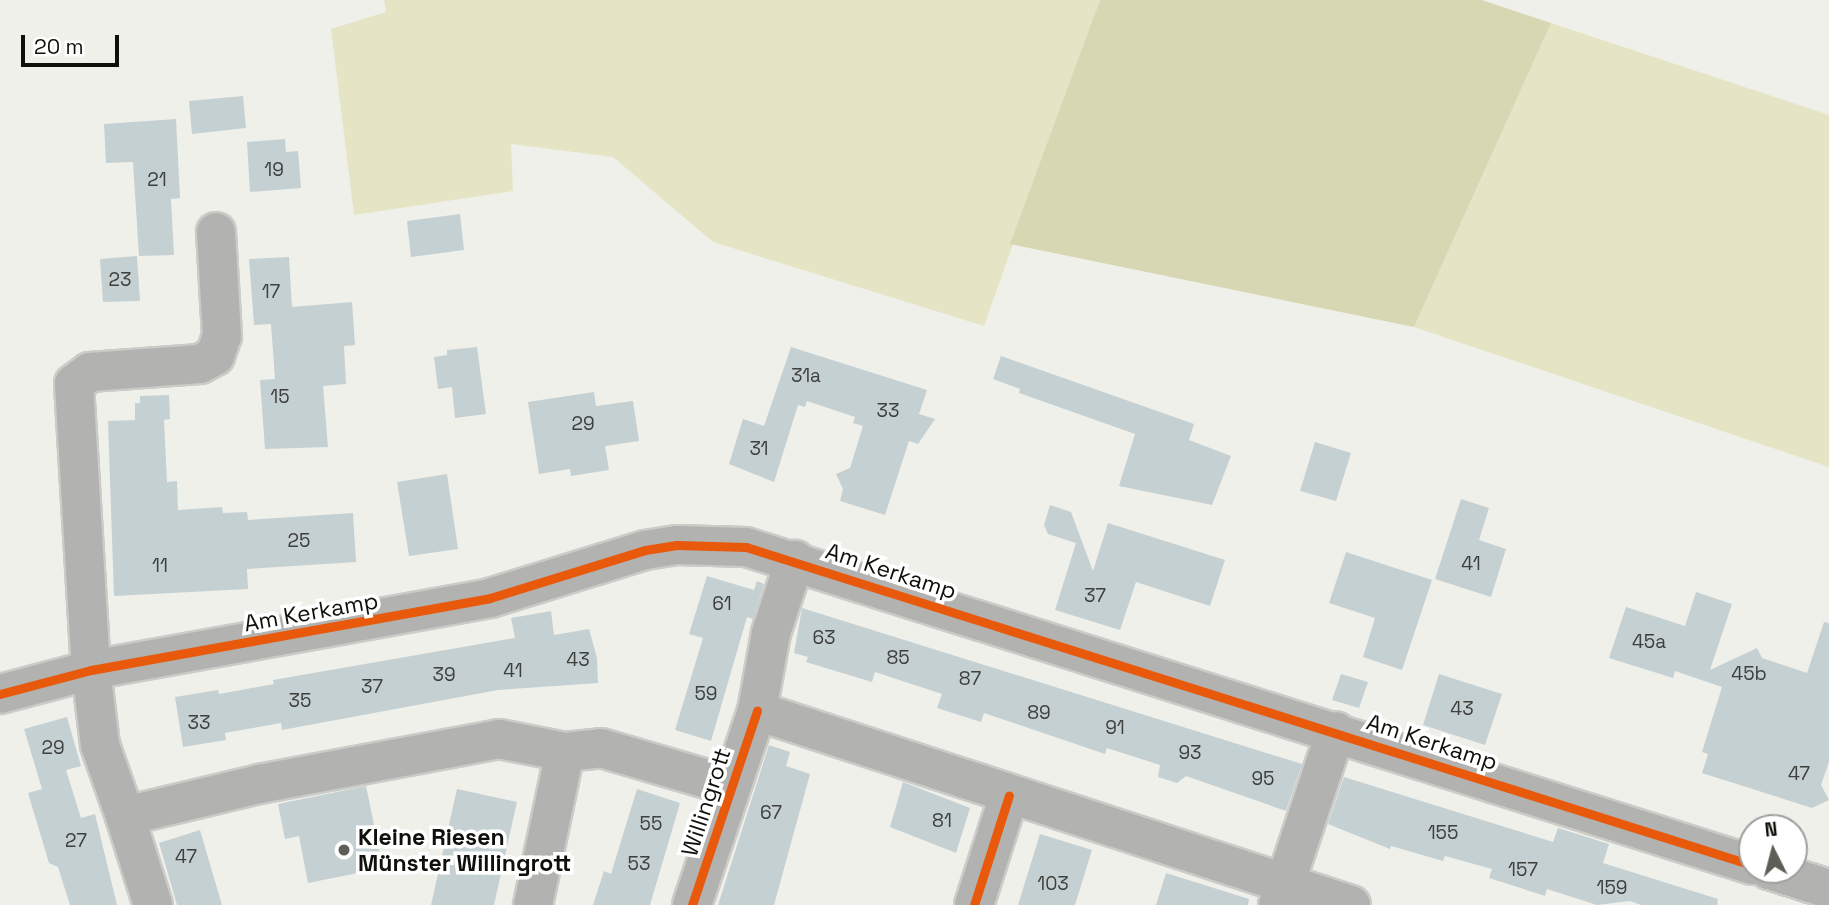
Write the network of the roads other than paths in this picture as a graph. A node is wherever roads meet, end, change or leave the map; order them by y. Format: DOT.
graph roads {
  1 [pos="216,232"];
  2 [pos="795,560"];
  3 [pos="91,670"];
  4 [pos="0,694"];
  5 [pos="757,711"];
  6 [pos="1336,731"];
  7 [pos="565,752"];
  8 [pos="731,786"];
  9 [pos="1009,795"];
  10 [pos="125,816"];
  11 [pos="1738,860"];
  12 [pos="1808,882"];
  13 [pos="1829,889"];
  14 [pos="1281,895"];
  15 [pos="153,905"];
  16 [pos="533,905"];
  17 [pos="692,905"];
  18 [pos="974,905"];
  19 [pos="1351,905"];
  1 -- 3 [label="street"];
  2 -- 3 [label="street, Am Kerkamp"];
  2 -- 5 [label="street, Willingrott"];
  2 -- 6 [label="street, Am Kerkamp"];
  3 -- 4 [label="street, Am Kerkamp"];
  3 -- 10 [label="street"];
  5 -- 8 [label="street, Willingrott"];
  5 -- 9 [label="street"];
  6 -- 11 [label="street, Am Kerkamp"];
  6 -- 14 [label="street"];
  7 -- 8 [label="street"];
  7 -- 10 [label="street"];
  7 -- 16 [label="street"];
  8 -- 17 [label="street, Willingrott"];
  9 -- 14 [label="street"];
  9 -- 18 [label="street"];
  10 -- 15 [label="street"];
  12 -- 13 [label="street"];
  14 -- 19 [label="street"];
}
